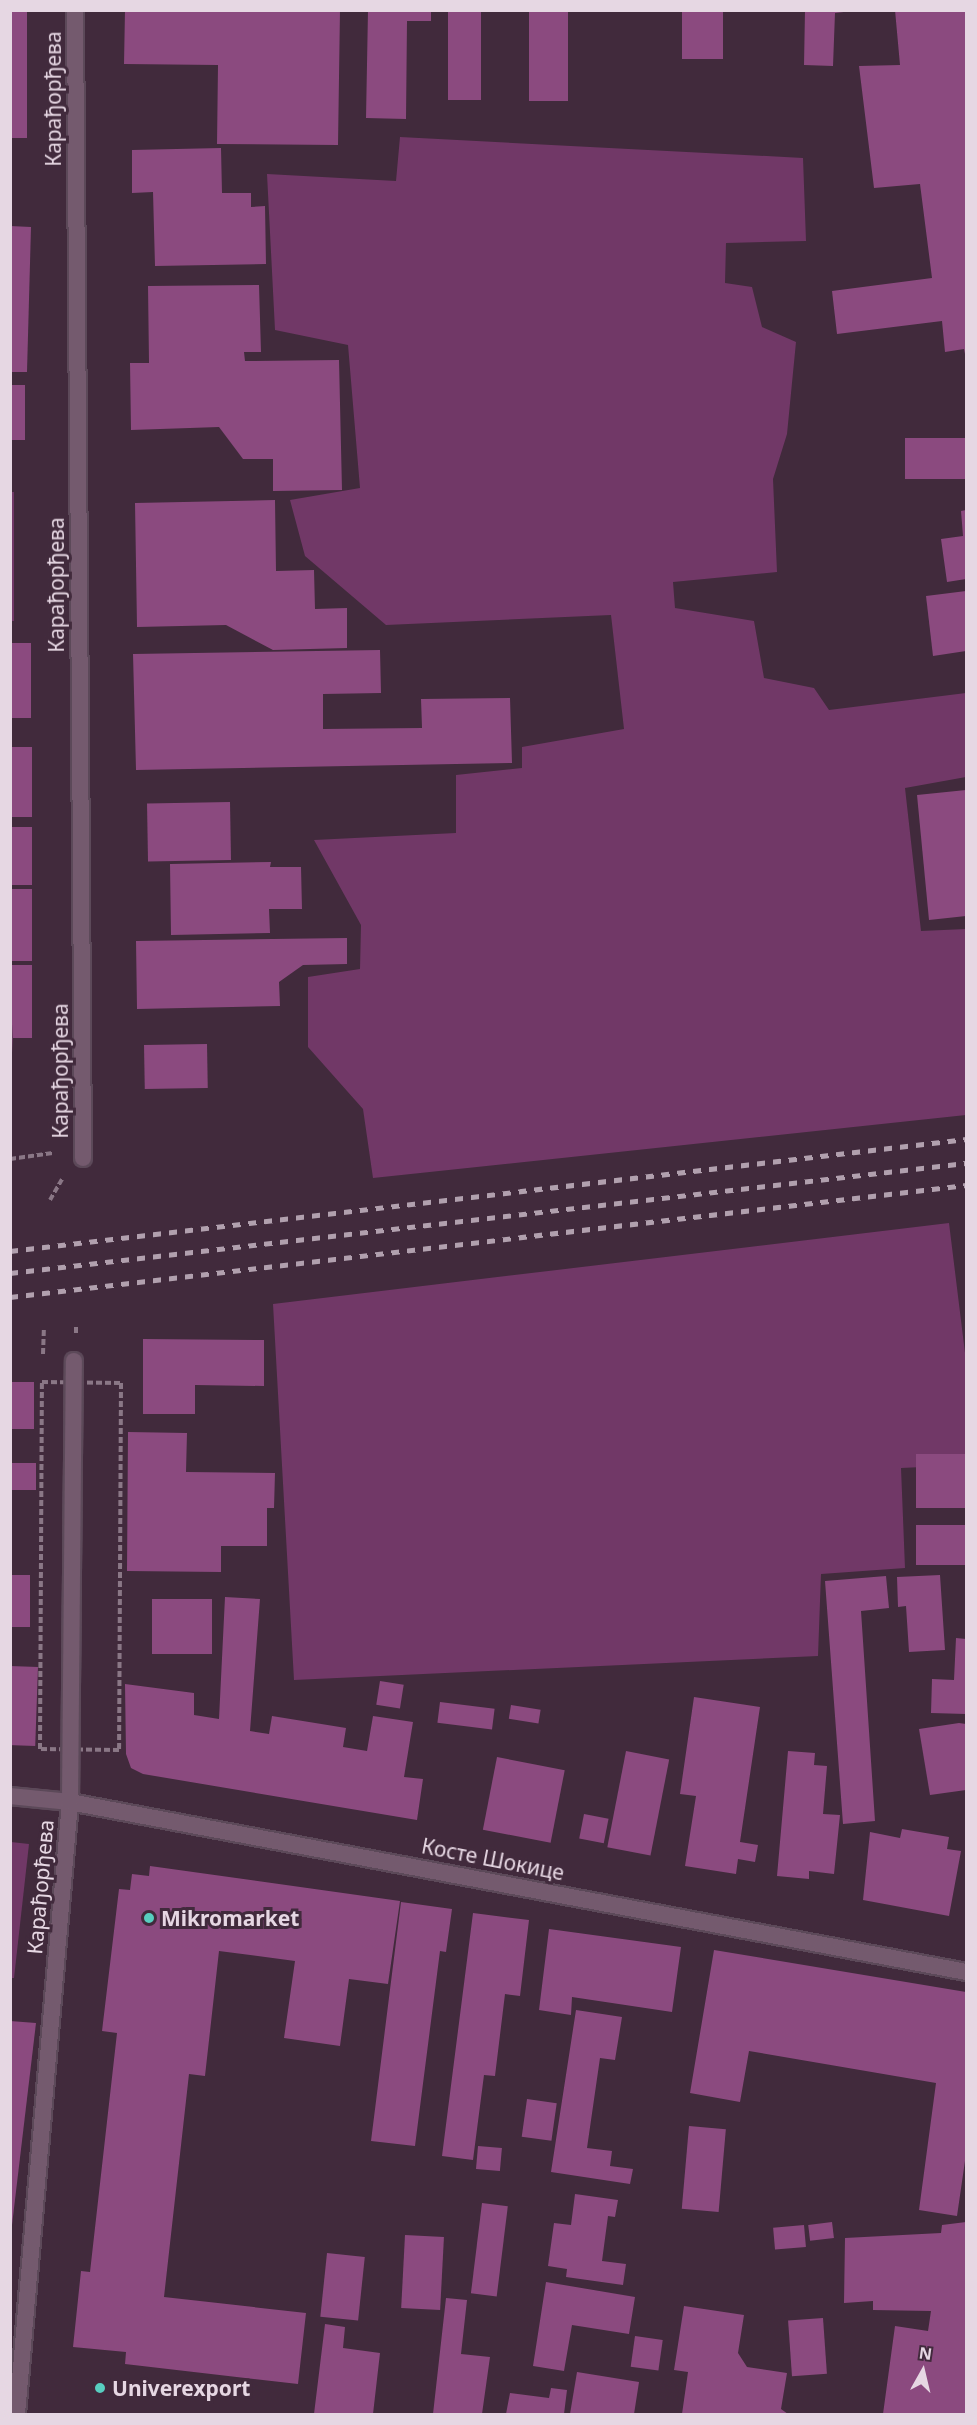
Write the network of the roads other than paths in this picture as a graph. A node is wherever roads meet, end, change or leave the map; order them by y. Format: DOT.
graph roads {
  1 [pos="75,10"];
  2 [pos="83,1154"];
  3 [pos="74,1361"];
  4 [pos="10,1796"];
  5 [pos="70,1802"];
  6 [pos="966,1972"];
  7 [pos="17,2415"];
  1 -- 2 [label="street, Карађорђева"];
  3 -- 5 [label="street, Карађорђева"];
  4 -- 5 [label="street, Косте Шокице"];
  5 -- 6 [label="street, Косте Шокице"];
  5 -- 7 [label="street, Карађорђева"];
}
